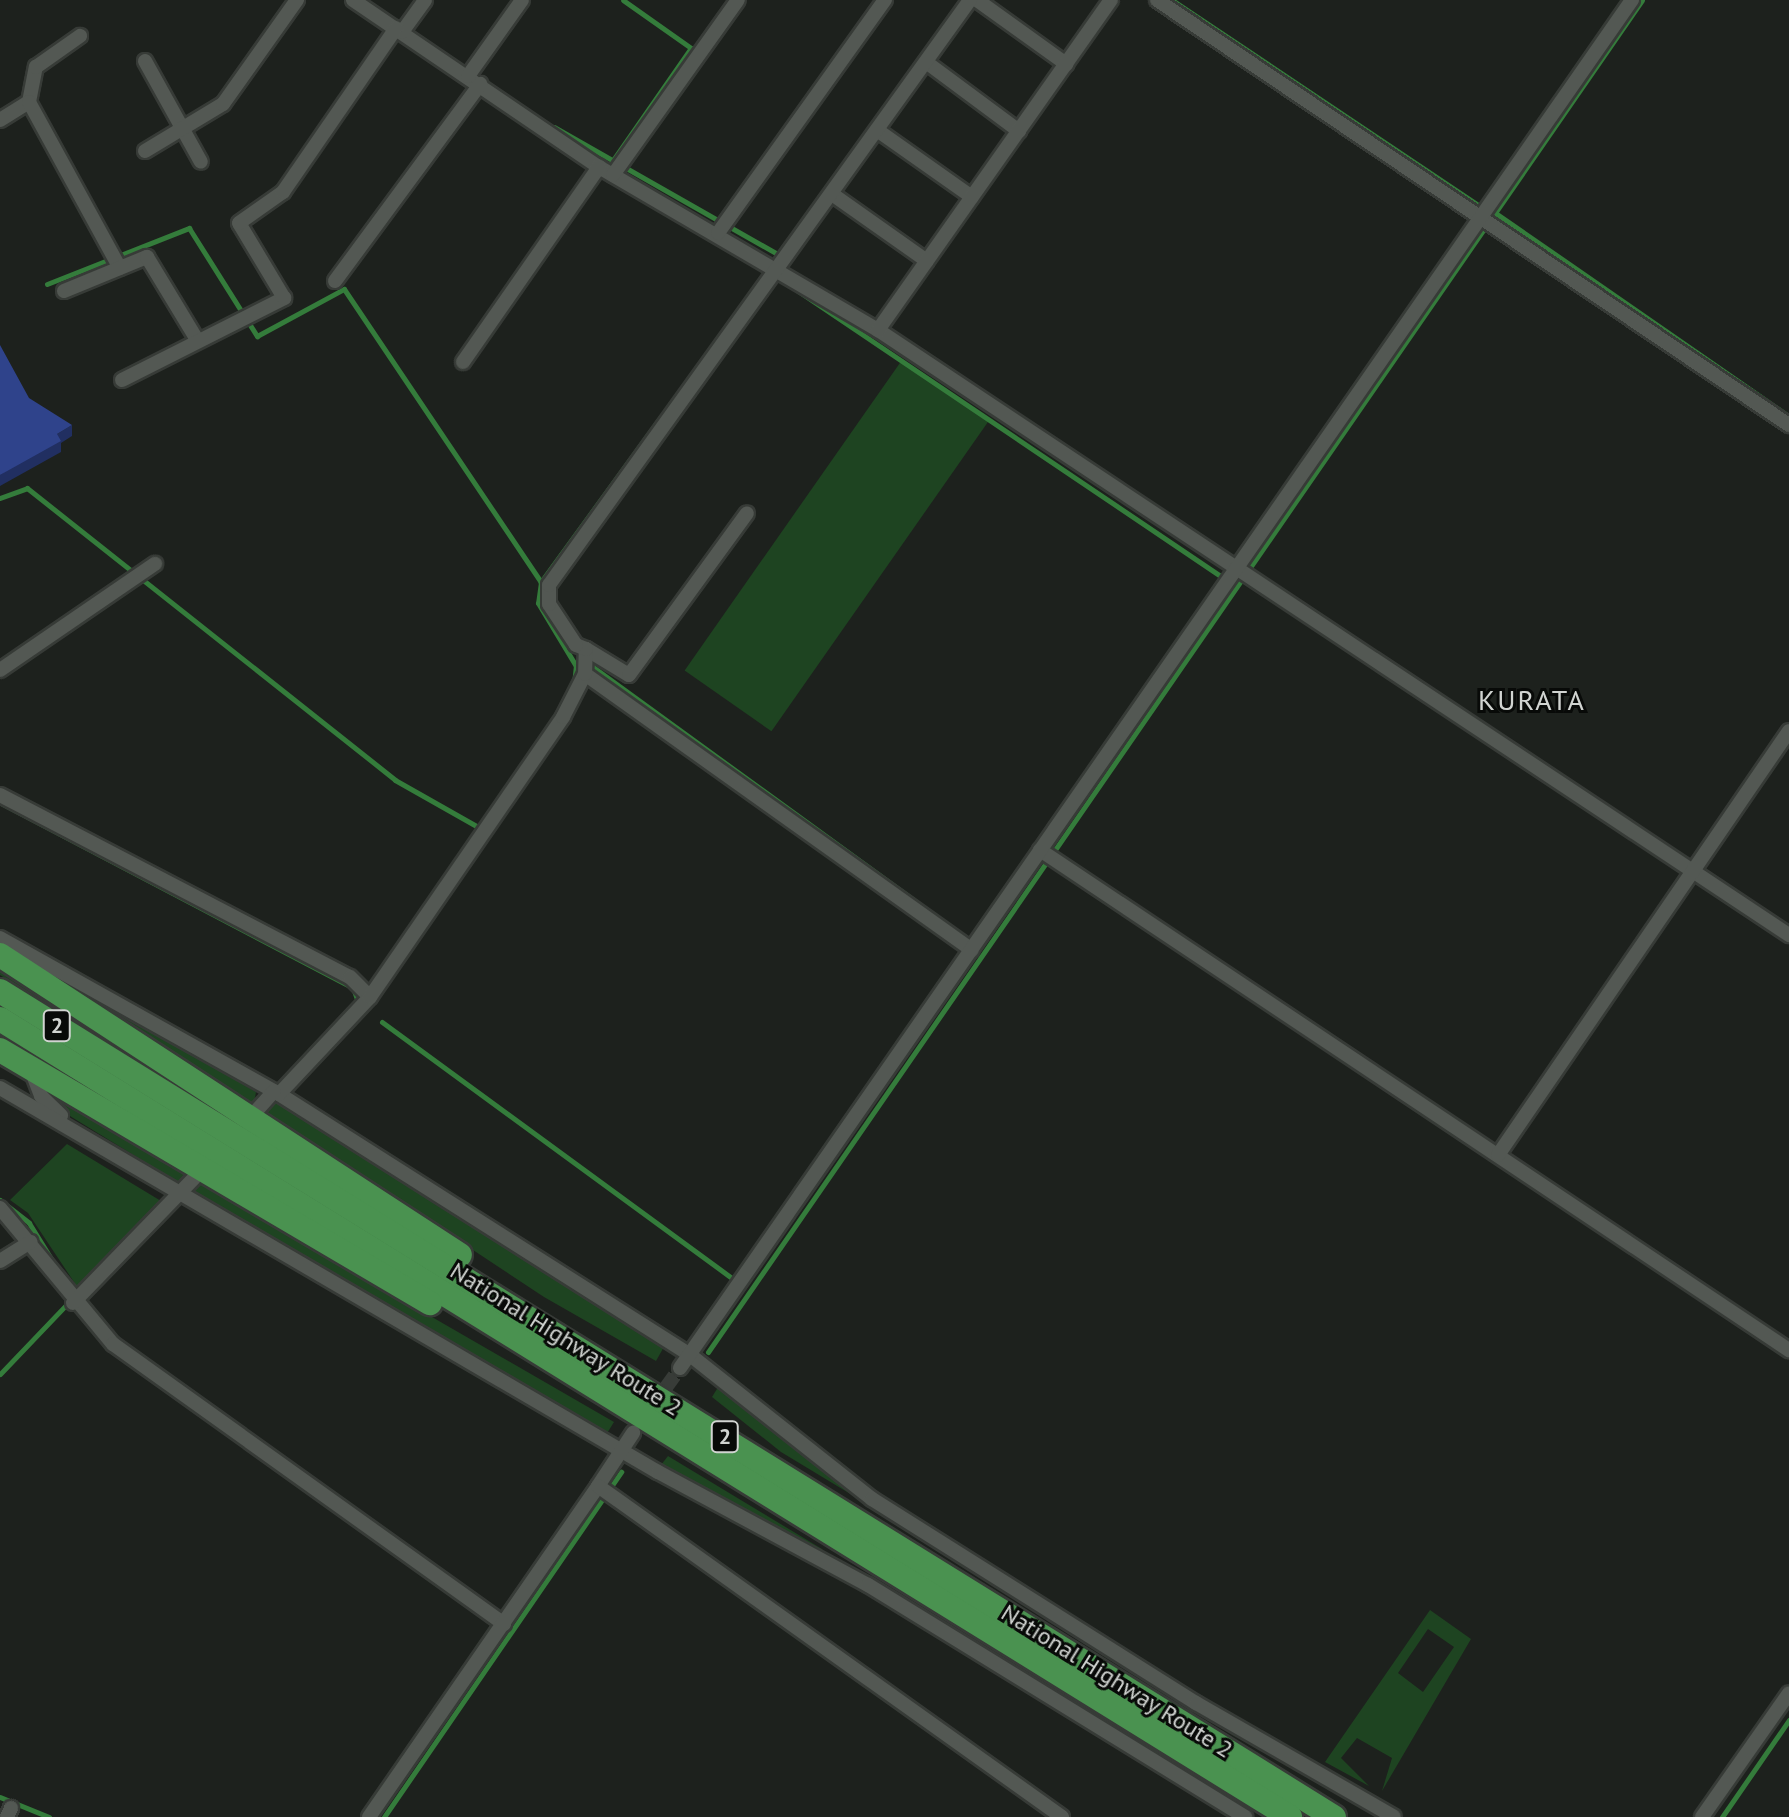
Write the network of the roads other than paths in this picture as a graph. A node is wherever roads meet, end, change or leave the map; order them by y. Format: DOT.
graph roads {
  1 [pos="297,0"];
  2 [pos="353,0"];
  3 [pos="425,0"];
  4 [pos="522,0"];
  5 [pos="738,0"];
  6 [pos="885,0"];
  7 [pos="970,0"];
  8 [pos="977,0"];
  9 [pos="1111,0"];
  10 [pos="1157,0"];
  11 [pos="1632,0"];
  12 [pos="399,30"];
  13 [pos="80,36"];
  14 [pos="145,61"];
  15 [pos="926,62"];
  16 [pos="1066,64"];
  17 [pos="474,80"];
  18 [pos="29,102"];
  19 [pos="0,120"];
  20 [pos="181,128"];
  21 [pos="877,130"];
  22 [pos="1019,131"];
  23 [pos="145,151"];
  24 [pos="201,162"];
  25 [pos="599,167"];
  26 [pos="616,170"];
  27 [pos="832,194"];
  28 [pos="972,197"];
  29 [pos="1487,219"];
  30 [pos="722,228"];
  31 [pos="116,260"];
  32 [pos="927,261"];
  33 [pos="781,269"];
  34 [pos="335,281"];
  35 [pos="64,291"];
  36 [pos="878,330"];
  37 [pos="196,338"];
  38 [pos="463,362"];
  39 [pos="122,380"];
  40 [pos="1789,425"];
  41 [pos="747,513"];
  42 [pos="155,564"];
  43 [pos="1242,571"];
  44 [pos="585,664"];
  45 [pos="0,670"];
  46 [pos="1789,731"];
  47 [pos="0,795"];
  48 [pos="1046,853"];
  49 [pos="1693,870"];
  50 [pos="1789,935"];
  51 [pos="0,938"];
  52 [pos="972,950"];
  53 [pos="0,955"];
  54 [pos="0,991"];
  55 [pos="370,997"];
  56 [pos="0,1019"];
  57 [pos="0,1050"];
  58 [pos="30,1067"];
  59 [pos="108,1072"];
  60 [pos="0,1088"];
  61 [pos="276,1092"];
  62 [pos="258,1109"];
  63 [pos="1498,1155"];
  64 [pos="136,1169"];
  65 [pos="194,1178"];
  66 [pos="180,1194"];
  67 [pos="0,1208"];
  68 [pos="30,1242"];
  69 [pos="0,1261"];
  70 [pos="496,1295"];
  71 [pos="73,1303"];
  72 [pos="1789,1350"];
  73 [pos="689,1354"];
  74 [pos="680,1368"];
  75 [pos="633,1433"];
  76 [pos="622,1450"];
  77 [pos="705,1455"];
  78 [pos="603,1491"];
  79 [pos="504,1624"];
  80 [pos="1789,1693"];
  81 [pos="369,1817"];
  82 [pos="1062,1817"];
  83 [pos="1245,1817"];
  84 [pos="1290,1817"];
  85 [pos="1334,1817"];
  86 [pos="1394,1817"];
  87 [pos="1702,1817"];
  1 -- 20 [label="street"];
  2 -- 12 [label="street"];
  3 -- 12 [label="street"];
  4 -- 17 [label="street"];
  5 -- 26 [label="street"];
  6 -- 30 [label="street"];
  7 -- 15 [label="street"];
  8 -- 16 [label="street"];
  9 -- 16 [label="street"];
  10 -- 29 [label="street"];
  11 -- 29 [label="street"];
  12 -- 17 [label="street"];
  12 -- 37 [label="street"];
  13 -- 18 [label="street"];
  14 -- 20 [label="street"];
  15 -- 21 [label="street"];
  15 -- 22 [label="street"];
  16 -- 22 [label="street"];
  17 -- 25 [label="street"];
  17 -- 34 [label="street"];
  18 -- 19 [label="street"];
  18 -- 31 [label="street"];
  20 -- 23 [label="street"];
  20 -- 24 [label="street"];
  21 -- 27 [label="street"];
  21 -- 28 [label="street"];
  22 -- 28 [label="street"];
  25 -- 26 [label="street"];
  25 -- 38 [label="street"];
  26 -- 30 [label="street"];
  27 -- 32 [label="street"];
  27 -- 33 [label="street"];
  28 -- 32 [label="street"];
  29 -- 40 [label="street"];
  29 -- 43 [label="street"];
  30 -- 33 [label="street"];
  31 -- 35 [label="street"];
  31 -- 37 [label="street"];
  32 -- 36 [label="street"];
  33 -- 36 [label="street"];
  33 -- 44 [label="street"];
  36 -- 43 [label="street"];
  37 -- 39 [label="street"];
  41 -- 44 [label="street"];
  42 -- 45 [label="street"];
  43 -- 48 [label="street"];
  43 -- 49 [label="street"];
  44 -- 52 [label="street"];
  44 -- 55 [label="street"];
  46 -- 49 [label="street"];
  47 -- 55 [label="street"];
  48 -- 52 [label="street"];
  48 -- 63 [label="street"];
  49 -- 50 [label="street"];
  49 -- 63 [label="street"];
  51 -- 61 [label="street"];
  52 -- 73 [label="street"];
  53 -- 70 [label="highway"];
  54 -- 59 [label="highway, National Highway Route 2 / 2"];
  55 -- 61 [label="street"];
  56 -- 59 [label="highway, National Highway Route 2 / 2"];
  57 -- 58 [label="highway"];
  58 -- 64 [label="street"];
  58 -- 77 [label="highway"];
  59 -- 70 [label="highway, National Highway Route 2 / 2"];
  59 -- 77 [label="highway, National Highway Route 2 / 2"];
  60 -- 64 [label="street"];
  61 -- 62 [label="street"];
  61 -- 73 [label="street"];
  63 -- 72 [label="street"];
  64 -- 66 [label="street"];
  65 -- 66 [label="street"];
  66 -- 71 [label="street"];
  66 -- 76 [label="street"];
  67 -- 68 [label="street"];
  68 -- 69 [label="street"];
  68 -- 71 [label="street"];
  70 -- 85 [label="highway, National Highway Route 2 / 2"];
  71 -- 79 [label="street"];
  73 -- 74 [label="street"];
  73 -- 86 [label="street"];
  75 -- 76 [label="street"];
  76 -- 78 [label="street"];
  76 -- 83 [label="street"];
  77 -- 84 [label="highway, National Highway Route 2 / 2"];
  78 -- 79 [label="street"];
  78 -- 82 [label="street"];
  79 -- 81 [label="street"];
  80 -- 87 [label="street"];
}
